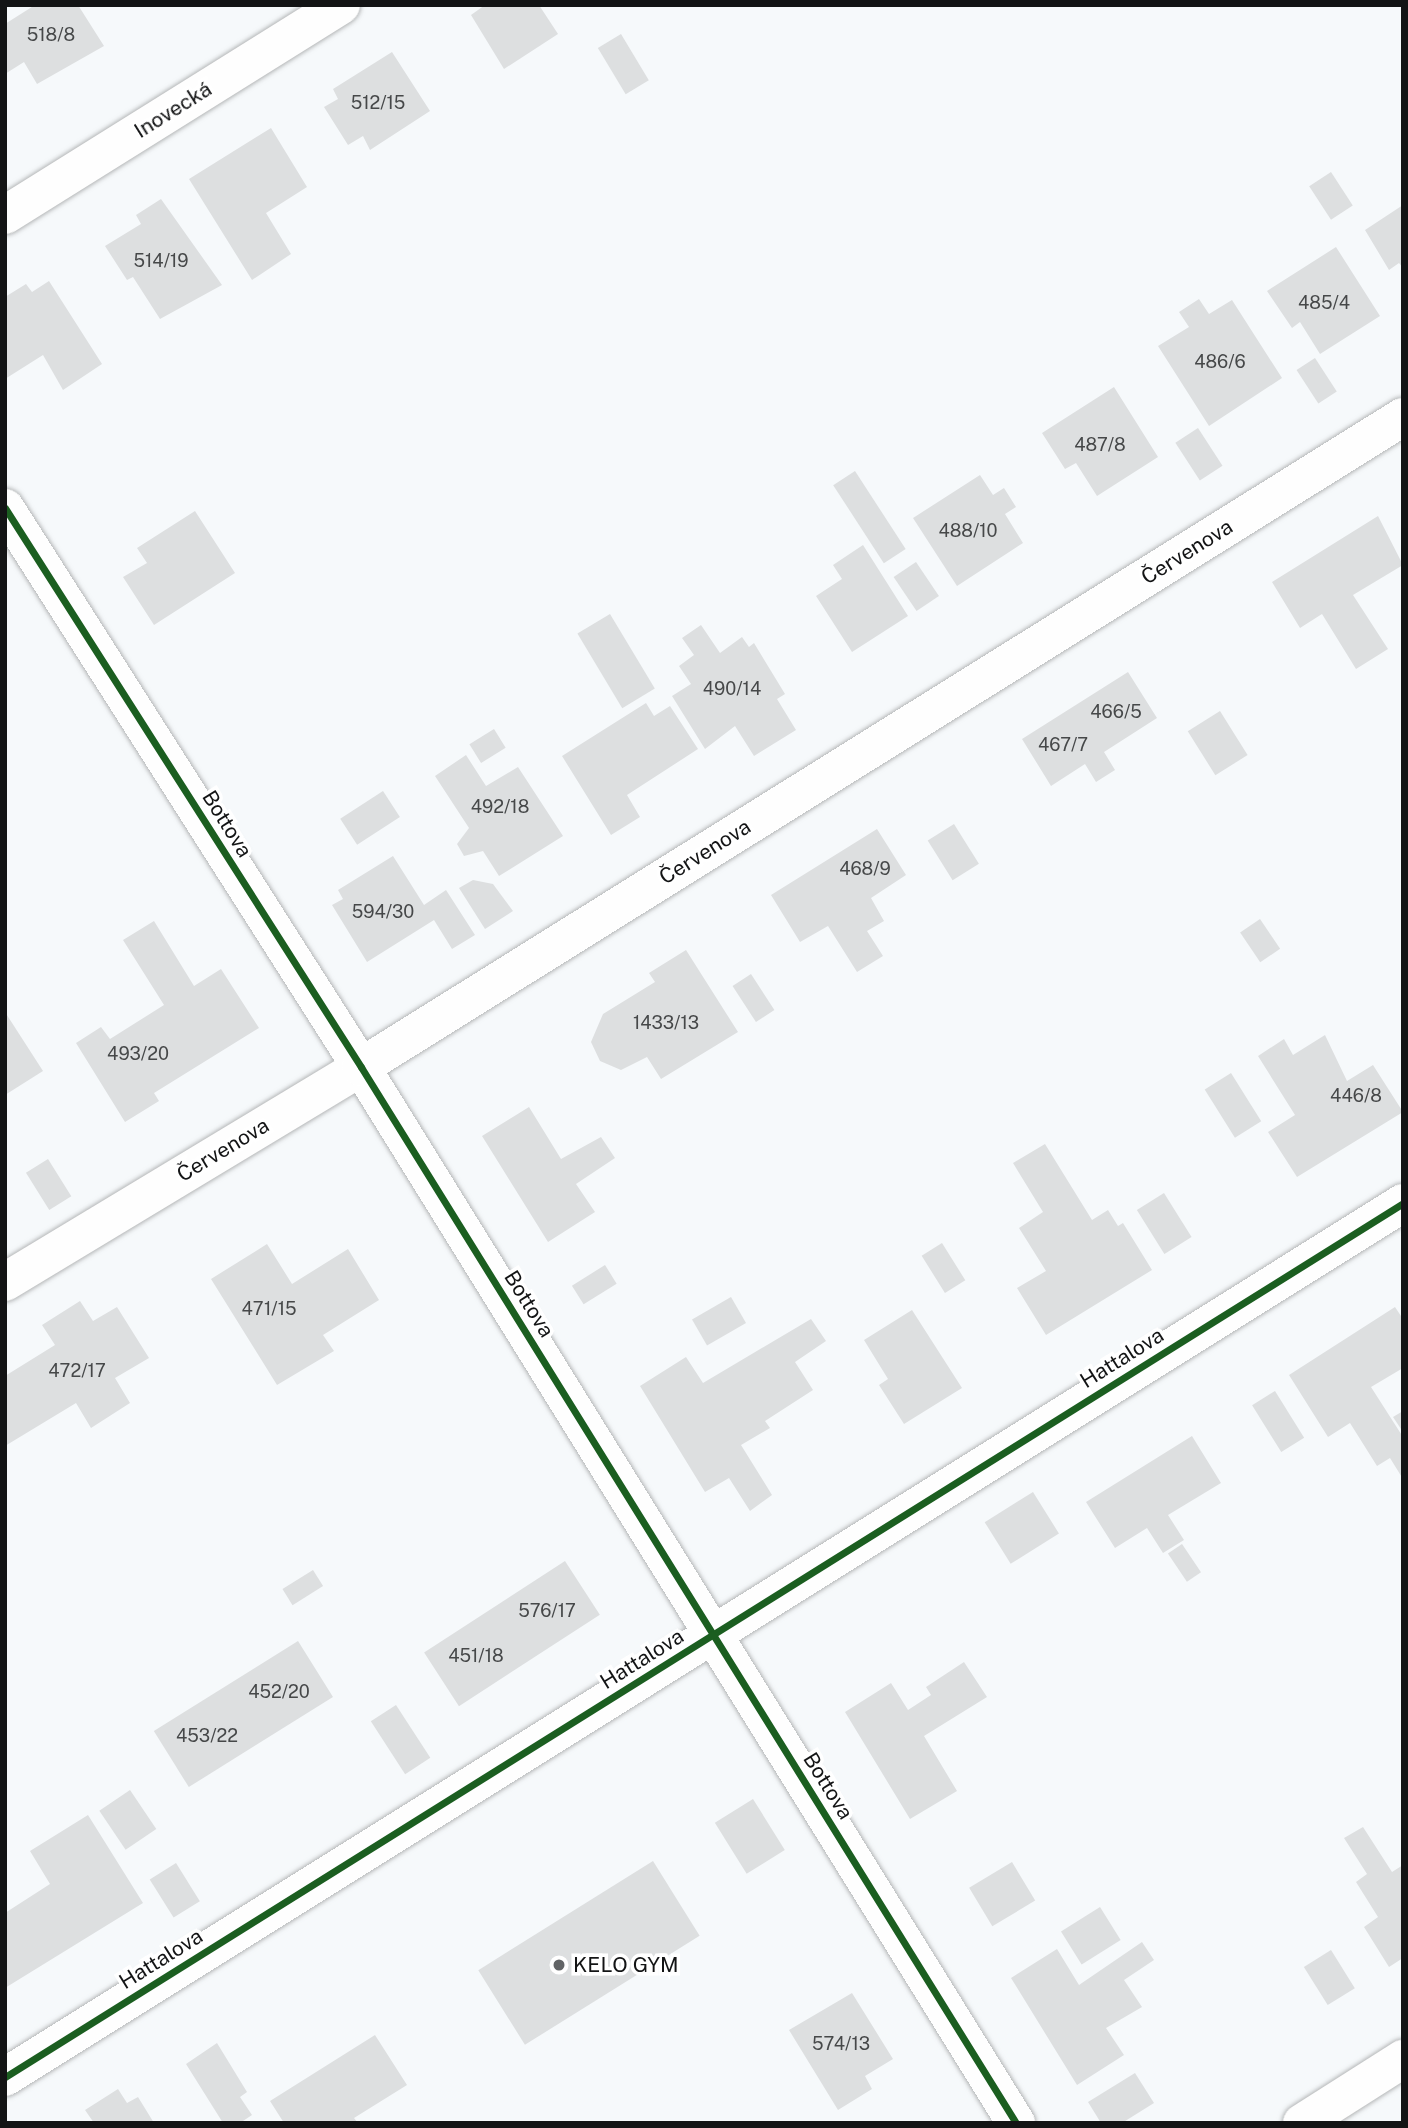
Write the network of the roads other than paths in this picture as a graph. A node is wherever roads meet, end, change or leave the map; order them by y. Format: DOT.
graph roads {
  1 [pos="341,5"];
  2 [pos="5,215"];
  3 [pos="1403,417"];
  4 [pos="5,508"];
  5 [pos="361,1067"];
  6 [pos="1403,1203"];
  7 [pos="5,1282"];
  8 [pos="713,1636"];
  9 [pos="1403,2059"];
  10 [pos="5,2077"];
  11 [pos="1016,2123"];
  12 [pos="1302,2123"];
  1 -- 2 [label="street, Inovecká"];
  3 -- 5 [label="street, Červenova"];
  4 -- 5 [label="street, Bottova"];
  5 -- 7 [label="street, Červenova"];
  5 -- 8 [label="street, Bottova"];
  6 -- 8 [label="street, Hattalova"];
  8 -- 10 [label="street, Hattalova"];
  8 -- 11 [label="street, Bottova"];
  9 -- 12 [label="street"];
}
